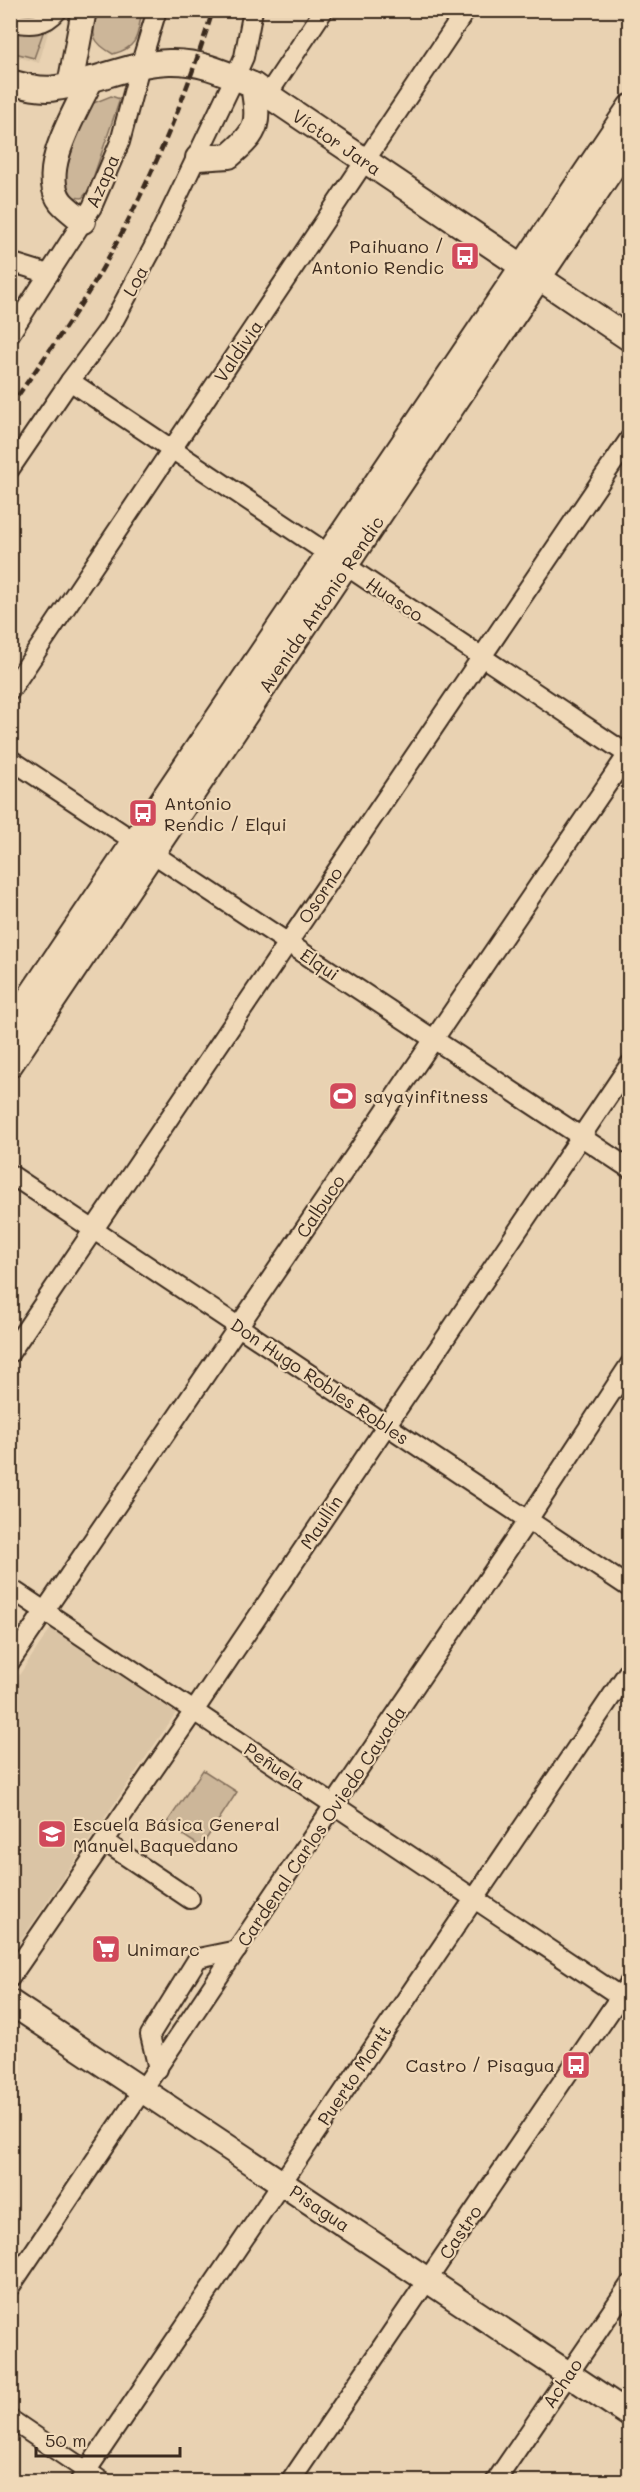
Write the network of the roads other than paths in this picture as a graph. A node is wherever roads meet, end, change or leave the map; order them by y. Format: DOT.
graph roads {
  1 [pos="58,10"];
  2 [pos="84,10"];
  3 [pos="157,10"];
  4 [pos="253,10"];
  5 [pos="324,10"];
  6 [pos="466,10"];
  7 [pos="10,21"];
  8 [pos="140,66"];
  9 [pos="10,82"];
  10 [pos="80,82"];
  11 [pos="252,86"];
  12 [pos="630,107"];
  13 [pos="630,142"];
  14 [pos="198,158"];
  15 [pos="366,161"];
  16 [pos="83,221"];
  17 [pos="10,262"];
  18 [pos="530,272"];
  19 [pos="49,274"];
  20 [pos="10,334"];
  21 [pos="630,339"];
  22 [pos="70,381"];
  23 [pos="630,438"];
  24 [pos="172,449"];
  25 [pos="10,469"];
  26 [pos="337,560"];
  27 [pos="481,657"];
  28 [pos="10,691"];
  29 [pos="629,754"];
  30 [pos="10,759"];
  31 [pos="144,848"];
  32 [pos="288,943"];
  33 [pos="10,1026"];
  34 [pos="434,1039"];
  35 [pos="630,1064"];
  36 [pos="10,1065"];
  37 [pos="581,1137"];
  38 [pos="630,1169"];
  39 [pos="10,1174"];
  40 [pos="94,1230"];
  41 [pos="238,1326"];
  42 [pos="10,1353"];
  43 [pos="630,1364"];
  44 [pos="385,1425"];
  45 [pos="528,1520"];
  46 [pos="10,1588"];
  47 [pos="630,1588"];
  48 [pos="45,1611"];
  49 [pos="10,1662"];
  50 [pos="630,1669"];
  51 [pos="194,1711"];
  52 [pos="334,1805"];
  53 [pos="105,1842"];
  54 [pos="190,1899"];
  55 [pos="474,1899"];
  56 [pos="237,1950"];
  57 [pos="10,1978"];
  58 [pos="626,1994"];
  59 [pos="10,2002"];
  60 [pos="158,2068"];
  61 [pos="143,2090"];
  62 [pos="282,2182"];
  63 [pos="427,2280"];
  64 [pos="630,2284"];
  65 [pos="10,2287"];
  66 [pos="568,2374"];
  67 [pos="630,2415"];
  68 [pos="10,2419"];
  69 [pos="83,2476"];
  70 [pos="103,2481"];
  71 [pos="290,2481"];
  72 [pos="495,2481"];
  1 -- 7 [label="street"];
  2 -- 10 [label="main road"];
  3 -- 8 [label="street, Azapa"];
  4 -- 11 [label="street"];
  5 -- 11 [label="street"];
  6 -- 15 [label="street, Valdivia"];
  8 -- 10 [label="main road, Víctor Jara"];
  8 -- 11 [label="main road, Víctor Jara"];
  8 -- 16 [label="street, Azapa"];
  9 -- 10 [label="main road, Víctor Jara"];
  10 -- 16 [label="main road"];
  11 -- 14 [label="street, Loa"];
  11 -- 14 [label="main road"];
  11 -- 15 [label="main road, Víctor Jara"];
  12 -- 18 [label="main road, Avenida Antonio Rendic"];
  13 -- 18 [label="main road, Avenida Antonio Rendic"];
  14 -- 22 [label="street, Loa"];
  15 -- 18 [label="main road, Víctor Jara"];
  15 -- 24 [label="street, Valdivia"];
  16 -- 19 [label="street, Azapa"];
  17 -- 19 [label="street"];
  18 -- 21 [label="main road, Víctor Jara"];
  18 -- 26 [label="main road, Avenida Antonio Rendic"];
  19 -- 20 [label="street, Azapa"];
  22 -- 24 [label="street, Huasco"];
  22 -- 25 [label="street, Loa"];
  23 -- 27 [label="street, Osorno"];
  24 -- 26 [label="street, Huasco"];
  24 -- 28 [label="street, Valdivia"];
  26 -- 27 [label="street, Huasco"];
  26 -- 31 [label="main road, Avenida Antonio Rendic"];
  27 -- 29 [label="street, Huasco"];
  27 -- 32 [label="street, Osorno"];
  29 -- 34 [label="street, Calbuco"];
  30 -- 31 [label="street, Elqui"];
  31 -- 32 [label="street, Elqui"];
  31 -- 33 [label="main road, Avenida Antonio Rendic"];
  31 -- 36 [label="main road, Avenida Antonio Rendic"];
  32 -- 34 [label="street, Elqui"];
  32 -- 40 [label="street, Osorno"];
  34 -- 37 [label="street, Elqui"];
  34 -- 41 [label="street, Calbuco"];
  35 -- 37 [label="street, Maullín"];
  37 -- 38 [label="street, Elqui"];
  37 -- 44 [label="street, Maullín"];
  39 -- 40 [label="street, Don Hugo Robles Robles"];
  40 -- 41 [label="street, Don Hugo Robles Robles"];
  40 -- 42 [label="street, Osorno"];
  41 -- 44 [label="street, Don Hugo Robles Robles"];
  41 -- 48 [label="street, Calbuco"];
  43 -- 45 [label="street, Cardenal Carlos Oviedo Cavada"];
  44 -- 45 [label="street, Don Hugo Robles Robles"];
  44 -- 51 [label="street, Maullín"];
  45 -- 47 [label="street, Don Hugo Robles Robles"];
  45 -- 52 [label="street, Cardenal Carlos Oviedo Cavada"];
  46 -- 48 [label="street, Peñuela"];
  48 -- 49 [label="street, Calbuco"];
  48 -- 51 [label="street, Peñuela"];
  50 -- 55 [label="street, Puerto Montt"];
  51 -- 52 [label="street, Peñuela"];
  51 -- 53 [label="street, Maullín"];
  52 -- 55 [label="street, Peñuela"];
  52 -- 56 [label="street, Cardenal Carlos Oviedo Cavada"];
  53 -- 54 [label="street"];
  53 -- 57 [label="street, Maullín"];
  55 -- 58 [label="street, Peñuela"];
  55 -- 62 [label="street, Puerto Montt"];
  56 -- 60 [label="street, Cardenal Carlos Oviedo Cavada"];
  56 -- 60 [label="street"];
  58 -- 63 [label="street, Castro"];
  59 -- 61 [label="main road, Pisagua"];
  60 -- 61 [label="street, Cardenal Carlos Oviedo Cavada"];
  61 -- 62 [label="main road, Pisagua"];
  61 -- 65 [label="street, Cardenal Carlos Oviedo Cavada"];
  62 -- 63 [label="main road, Pisagua"];
  62 -- 69 [label="street, Puerto Montt"];
  63 -- 66 [label="main road, Pisagua"];
  63 -- 71 [label="street, Castro"];
  64 -- 66 [label="street, Achao"];
  66 -- 67 [label="main road, Pisagua"];
  66 -- 72 [label="street, Achao"];
  68 -- 69 [label="street"];
  69 -- 70 [label="street"];
}
